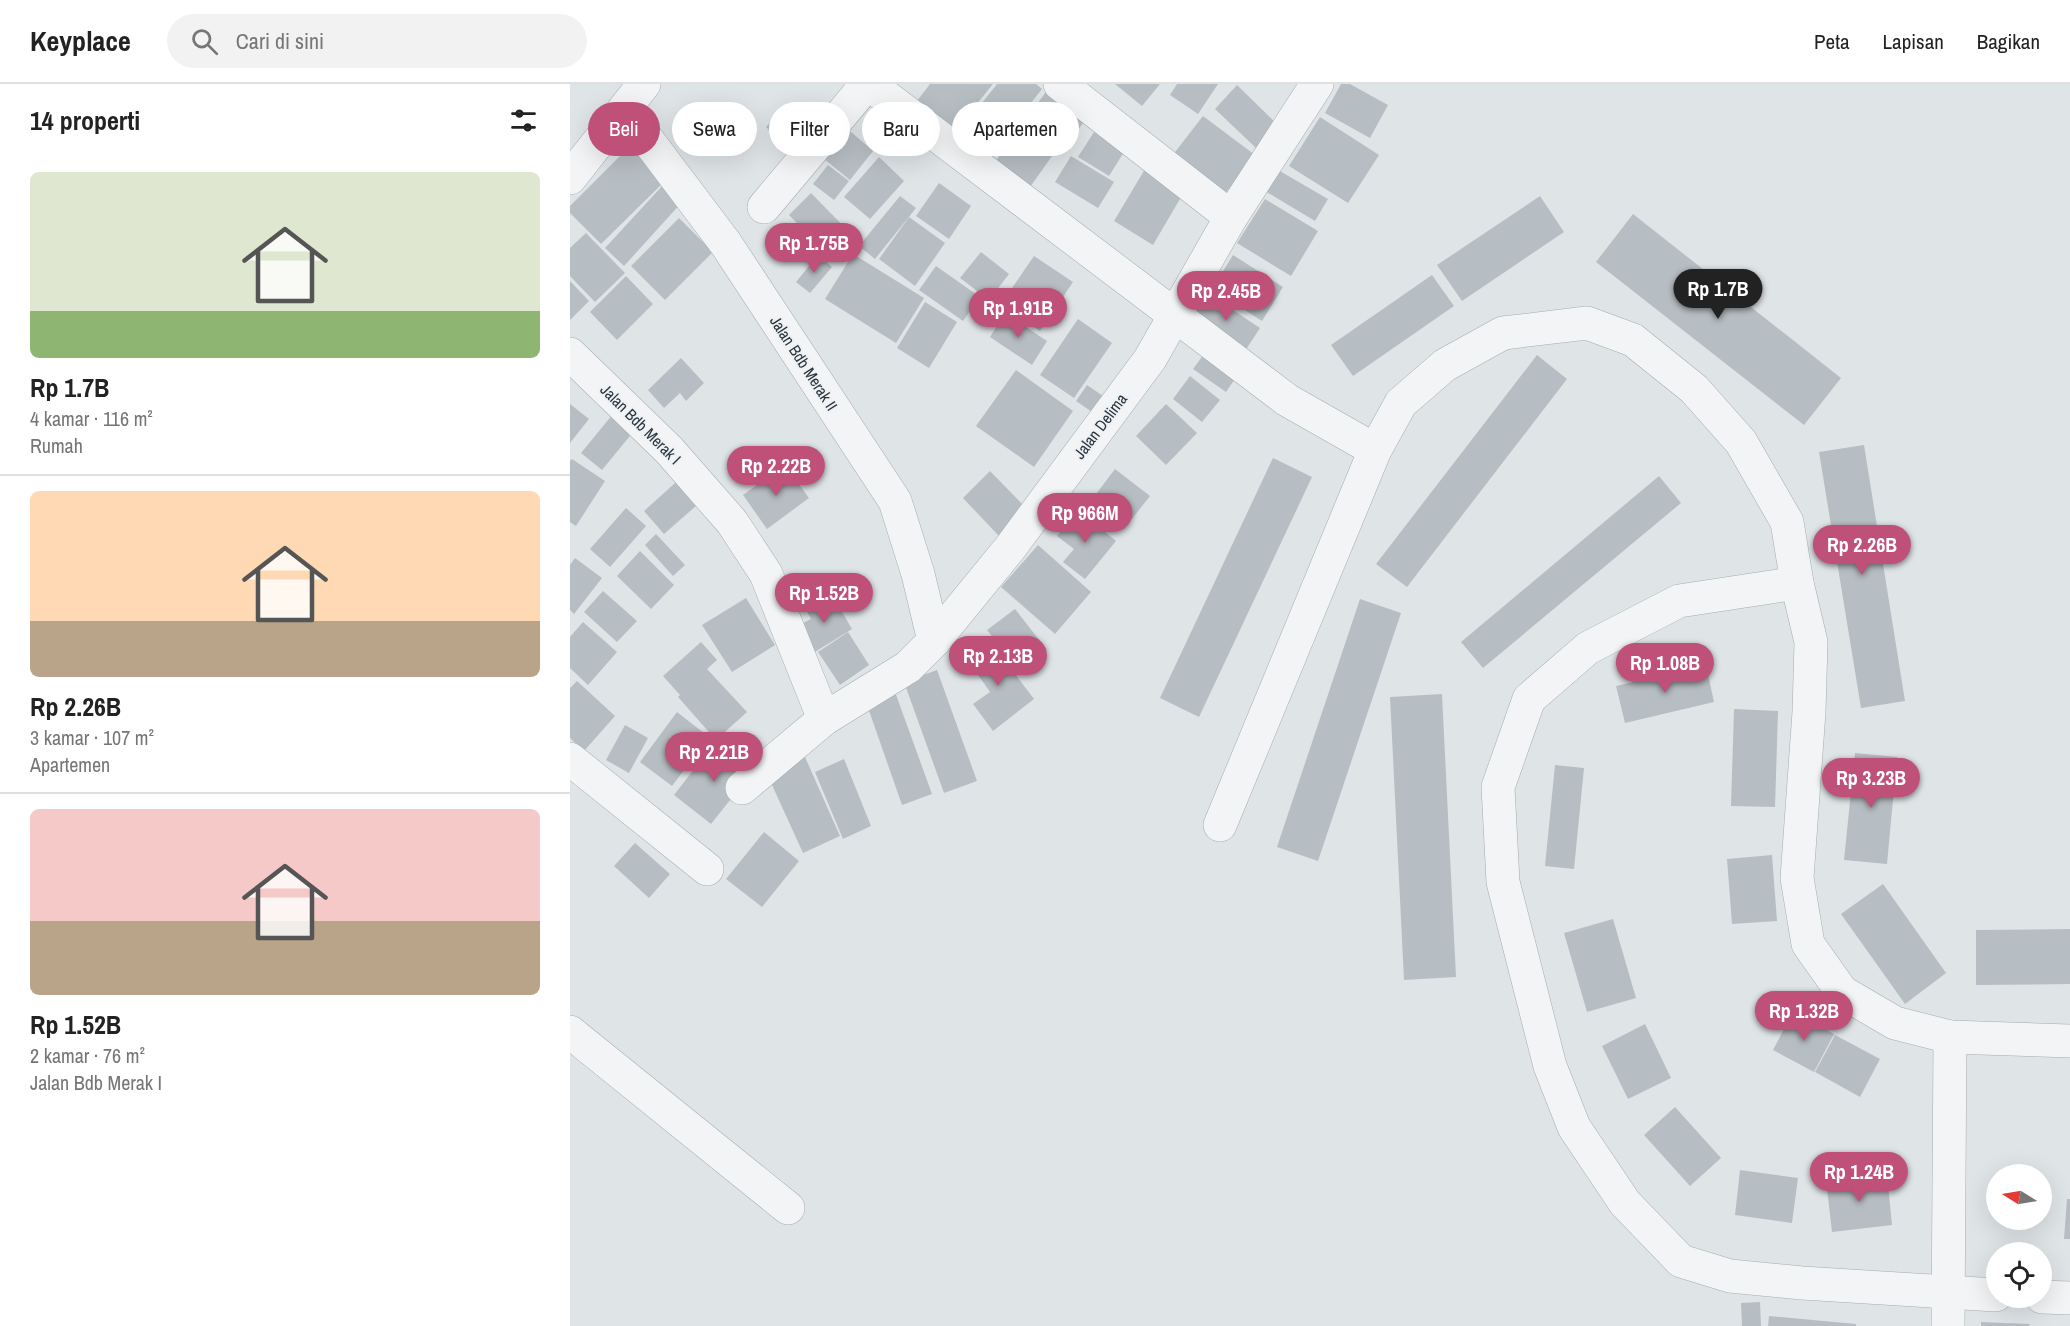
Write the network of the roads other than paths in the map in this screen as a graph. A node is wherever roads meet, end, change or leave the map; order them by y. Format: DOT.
graph roads {
  1 [pos="644,84"];
  2 [pos="868,84"];
  3 [pos="1060,84"];
  4 [pos="1317,84"];
  5 [pos="631,102"];
  6 [pos="588,156"];
  7 [pos="660,156"];
  8 [pos="570,178"];
  9 [pos="764,207"];
  10 [pos="1231,217"];
  11 [pos="1176,314"];
  12 [pos="570,354"];
  13 [pos="1376,450"];
  14 [pos="1797,583"];
  15 [pos="934,641"];
  16 [pos="824,718"];
  17 [pos="570,759"];
  18 [pos="742,788"];
  19 [pos="1220,825"];
  20 [pos="707,870"];
  21 [pos="570,1032"];
  22 [pos="1950,1037"];
  23 [pos="2070,1041"];
  24 [pos="788,1208"];
  25 [pos="1949,1293"];
  26 [pos="1986,1295"];
  27 [pos="2052,1297"];
  28 [pos="2070,1298"];
  29 [pos="1948,1326"];
  1 -- 5 [label="street"];
  2 -- 9 [label="street"];
  2 -- 11 [label="street"];
  3 -- 10 [label="street"];
  4 -- 10 [label="street, Jalan Delima"];
  6 -- 8 [label="street"];
  7 -- 15 [label="street, Jalan Bdb Merak II"];
  10 -- 11 [label="street, Jalan Delima"];
  11 -- 13 [label="street"];
  11 -- 15 [label="street, Jalan Delima"];
  12 -- 16 [label="street, Jalan Bdb Merak I"];
  13 -- 14 [label="street"];
  13 -- 19 [label="street"];
  14 -- 22 [label="street"];
  14 -- 25 [label="street"];
  15 -- 16 [label="street, Jalan Delima"];
  16 -- 18 [label="street, Jalan Delima"];
  17 -- 20 [label="street"];
  21 -- 24 [label="street"];
  22 -- 23 [label="street"];
  22 -- 25 [label="street"];
  25 -- 26 [label="street"];
  25 -- 29 [label="street"];
  27 -- 28 [label="street"];
}
